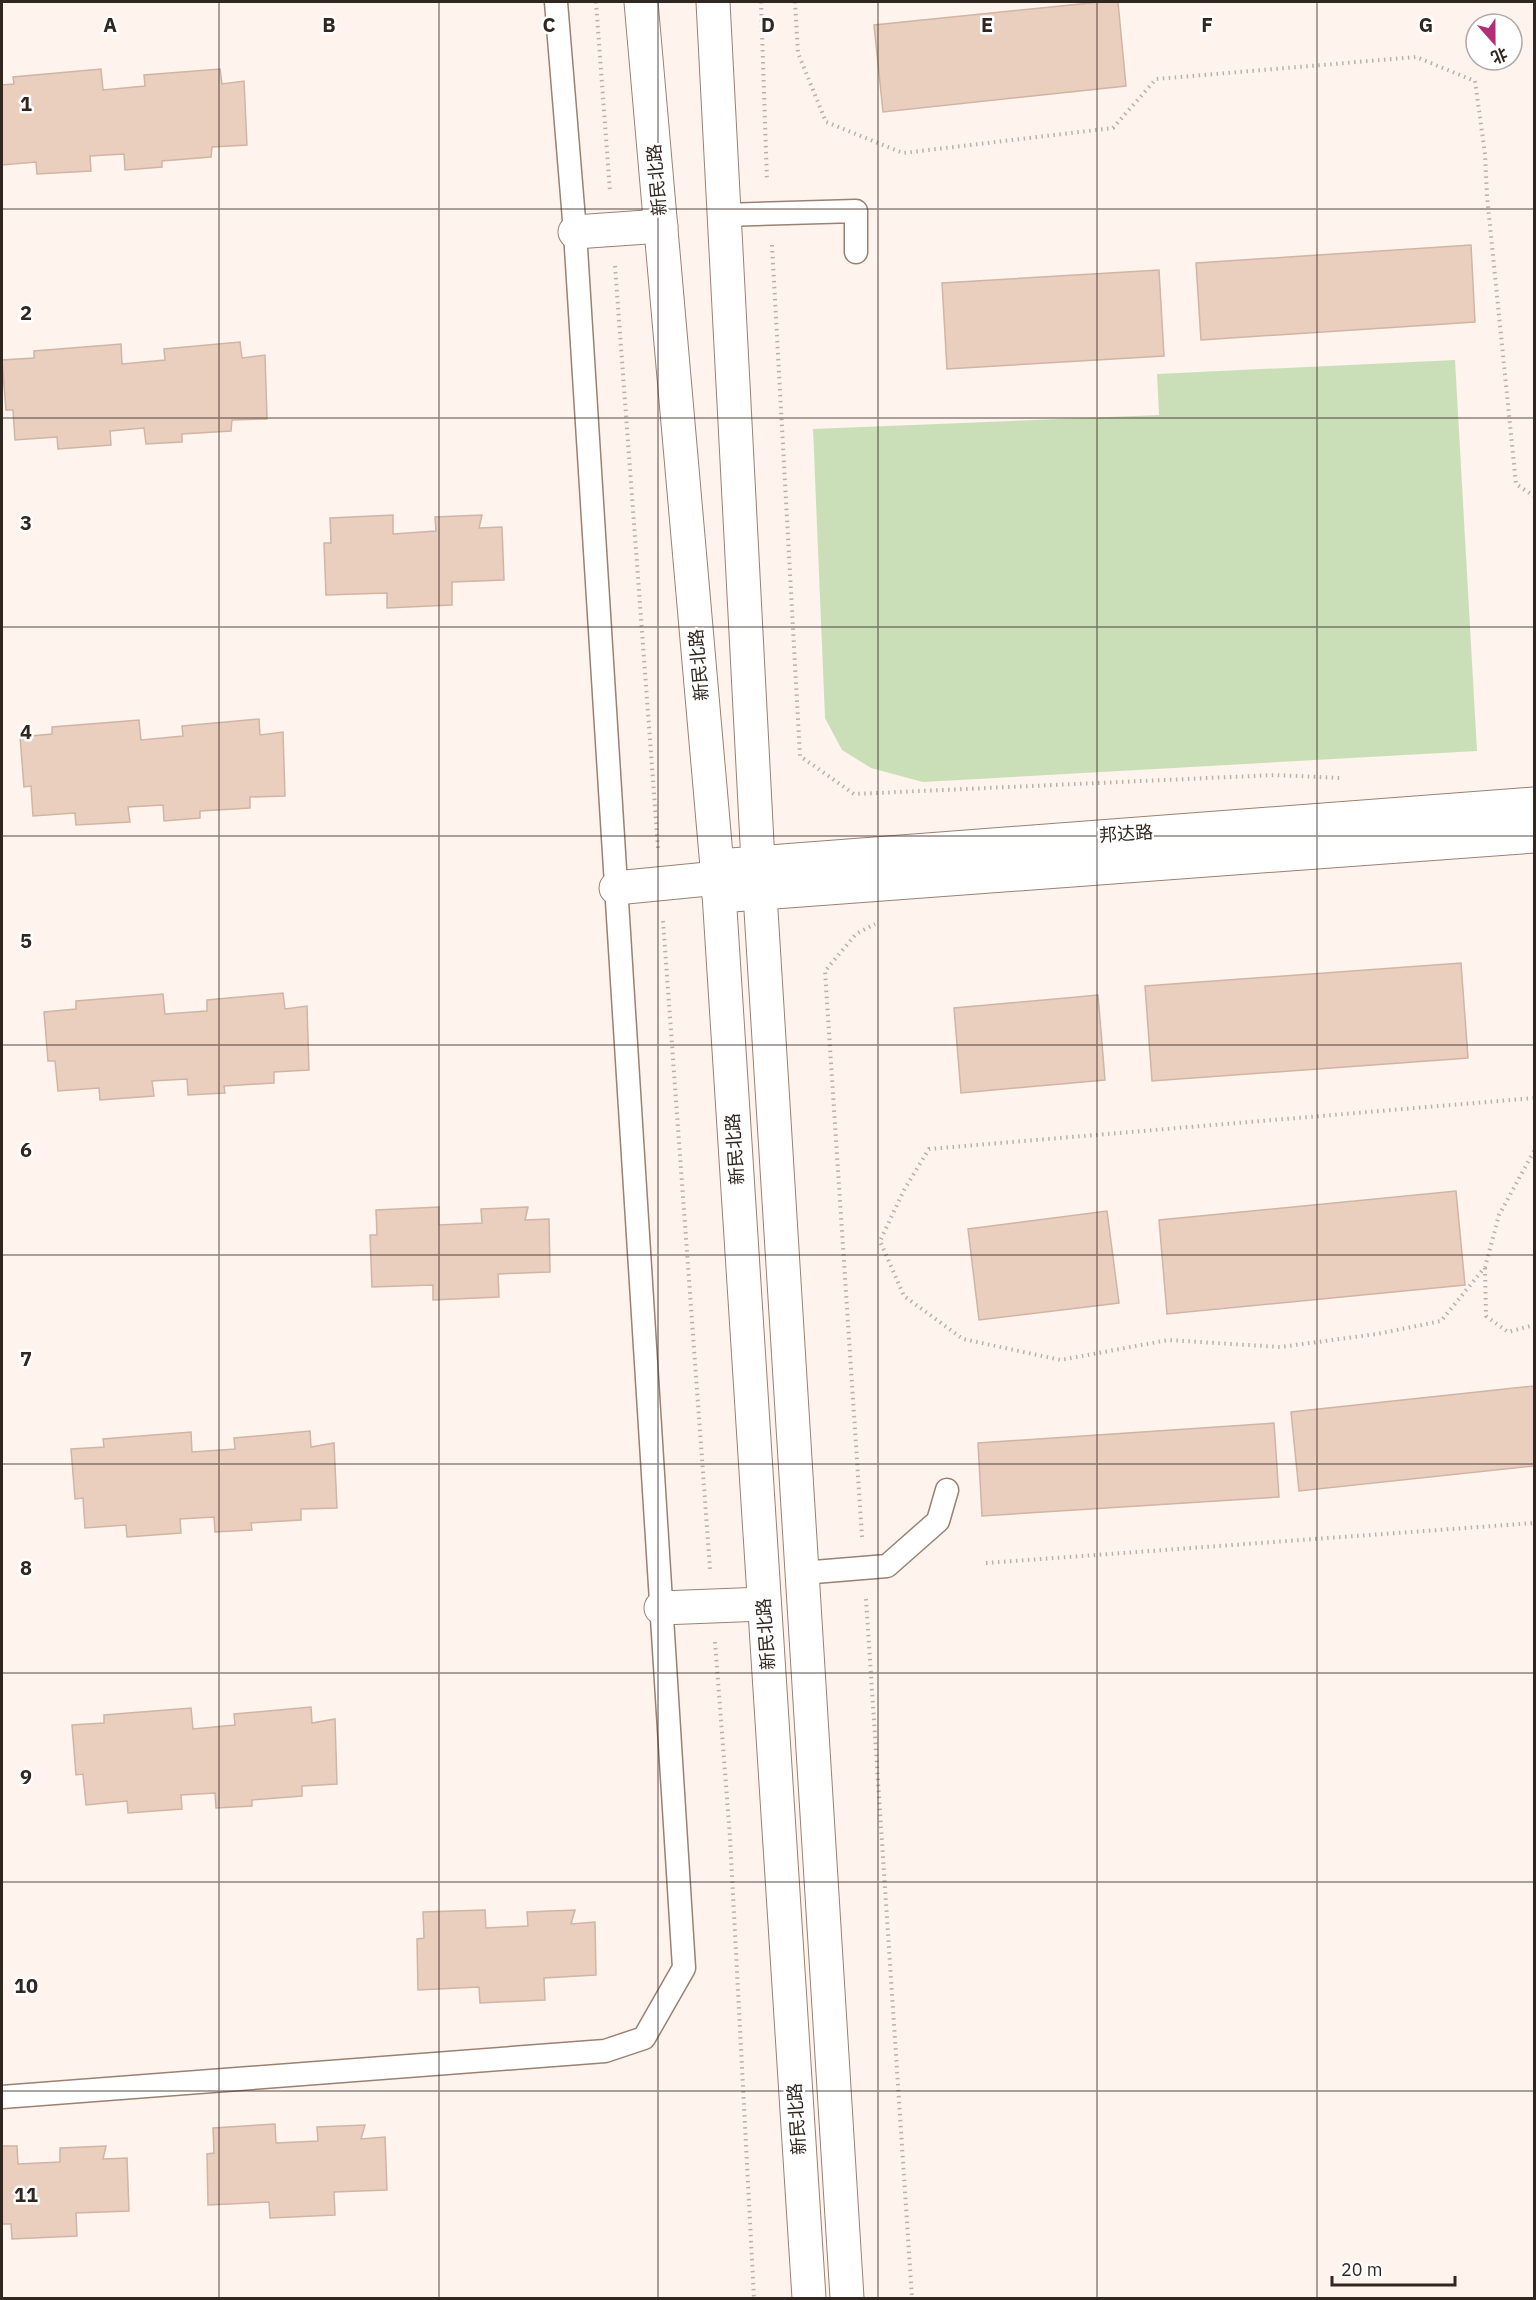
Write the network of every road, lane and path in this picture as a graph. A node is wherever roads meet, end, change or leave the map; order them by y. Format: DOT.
graph roads {
  1 [pos="556,2"];
  2 [pos="596,2"];
  3 [pos="641,2"];
  4 [pos="713,2"];
  5 [pos="761,2"];
  6 [pos="795,2"];
  7 [pos="770,214"];
  8 [pos="724,215"];
  9 [pos="661,226"];
  10 [pos="613,229"];
  11 [pos="575,232"];
  12 [pos="856,252"];
  13 [pos="1534,496"];
  14 [pos="1341,778"];
  15 [pos="1534,804"];
  16 [pos="1534,836"];
  17 [pos="759,878"];
  18 [pos="718,880"];
  19 [pos="660,884"];
  20 [pos="616,888"];
  21 [pos="883,919"];
  22 [pos="1534,1098"];
  23 [pos="1534,1151"];
  24 [pos="1485,1267"];
  25 [pos="1534,1325"];
  26 [pos="947,1490"];
  27 [pos="1534,1523"];
  28 [pos="986,1563"];
  29 [pos="864,1568"];
  30 [pos="802,1573"];
  31 [pos="764,1604"];
  32 [pos="713,1606"];
  33 [pos="662,1608"];
  34 [pos="2,2097"];
  35 [pos="754,2298"];
  36 [pos="809,2298"];
  37 [pos="847,2298"];
  38 [pos="912,2298"];
  1 -- 11 [label="lane"];
  2 -- 10 [label="path"];
  3 -- 9 [label="street, 新民北路"];
  4 -- 8 [label="street"];
  5 -- 7 [label="path"];
  6 -- 13 [label="path"];
  7 -- 8 [label="lane"];
  7 -- 12 [label="lane"];
  7 -- 14 [label="path"];
  8 -- 17 [label="street"];
  9 -- 10 [label="street"];
  9 -- 18 [label="street, 新民北路"];
  10 -- 11 [label="street"];
  10 -- 19 [label="path"];
  11 -- 20 [label="lane"];
  15 -- 17 [label="street, 邦达路"];
  16 -- 17 [label="street, 邦达路"];
  17 -- 18 [label="street, 邦达路"];
  17 -- 30 [label="street"];
  18 -- 19 [label="street, 邦达路"];
  18 -- 31 [label="street, 新民北路"];
  19 -- 20 [label="street, 邦达路"];
  19 -- 32 [label="path"];
  20 -- 33 [label="lane"];
  21 -- 29 [label="path"];
  22 -- 24 [label="path"];
  23 -- 24 [label="path"];
  24 -- 25 [label="path"];
  26 -- 29 [label="lane"];
  27 -- 28 [label="path"];
  29 -- 30 [label="lane"];
  29 -- 38 [label="path"];
  30 -- 37 [label="street"];
  31 -- 32 [label="street"];
  31 -- 36 [label="street, 新民北路"];
  32 -- 33 [label="street"];
  32 -- 35 [label="path"];
  33 -- 34 [label="lane"];
}
